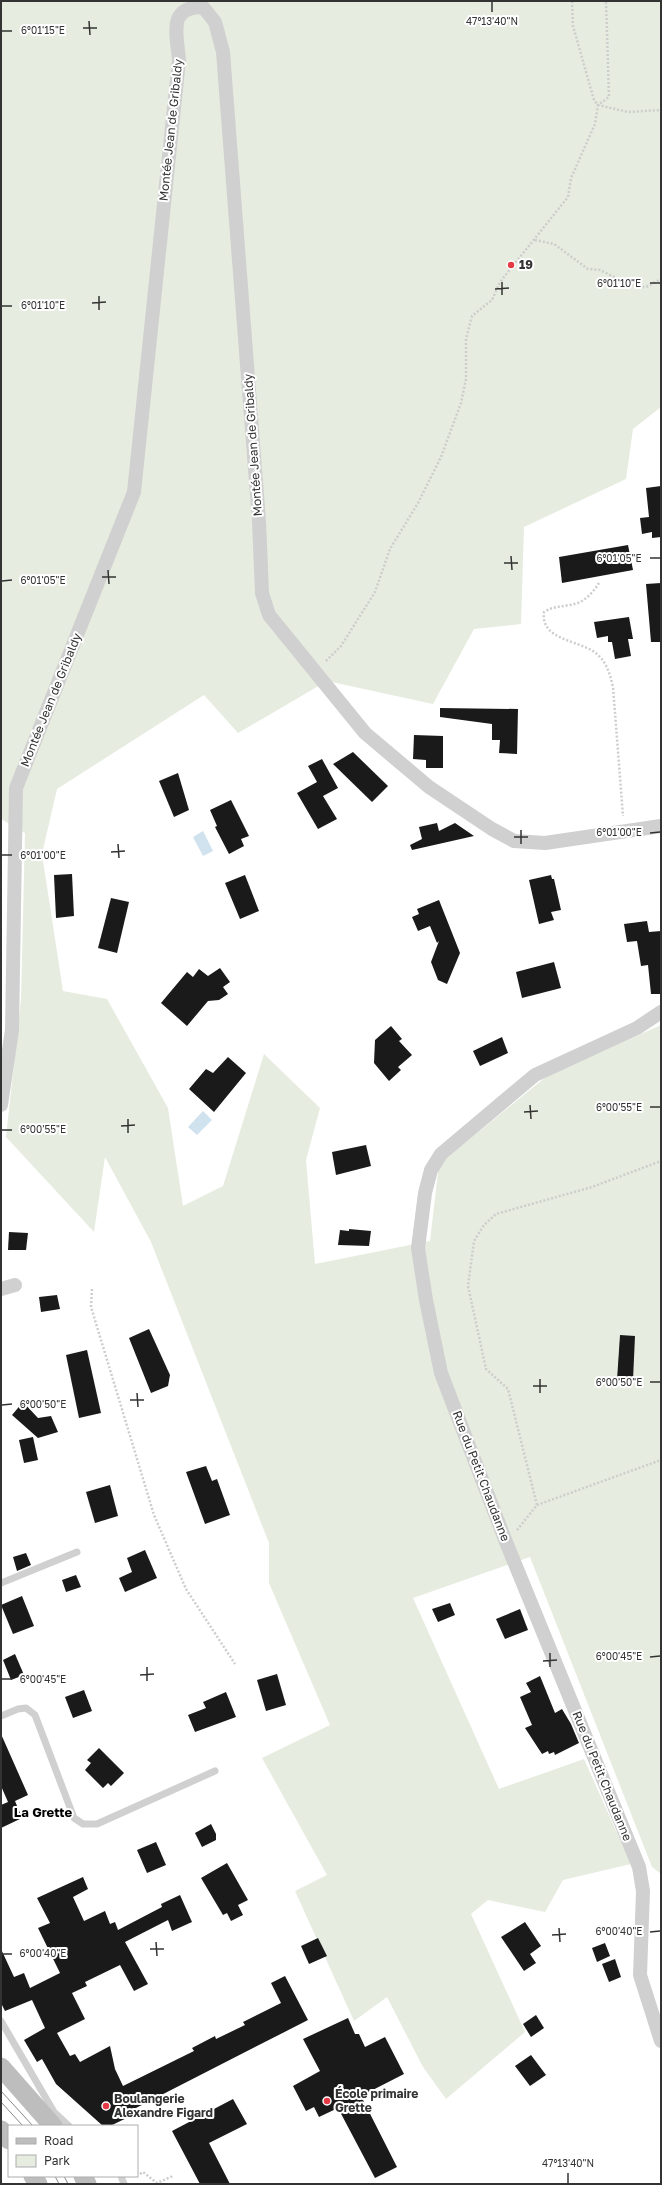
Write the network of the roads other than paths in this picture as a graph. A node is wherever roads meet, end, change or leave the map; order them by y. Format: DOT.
graph roads {
  1 [pos="661,826"];
  2 [pos="661,1012"];
  3 [pos="1,1104"];
  4 [pos="15,1285"];
  5 [pos="1,1289"];
  6 [pos="77,1552"];
  7 [pos="1,1582"];
  8 [pos="1,1716"];
  9 [pos="215,1771"];
  10 [pos="1,2021"];
  11 [pos="661,2041"];
  12 [pos="1,2067"];
  13 [pos="51,2119"];
  14 [pos="66,2125"];
  15 [pos="1,2130"];
  16 [pos="8,2139"];
  1 -- 3 [label="street, Montée Jean de Gribaldy"];
  2 -- 11 [label="street, Rue du Petit Chaudanne"];
  4 -- 5 [label="street"];
  6 -- 7 [label="lane"];
  8 -- 9 [label="lane"];
  10 -- 13 [label="lane"];
  12 -- 13 [label="main road"];
  13 -- 14 [label="lane"];
  15 -- 16 [label="main road"];
}
